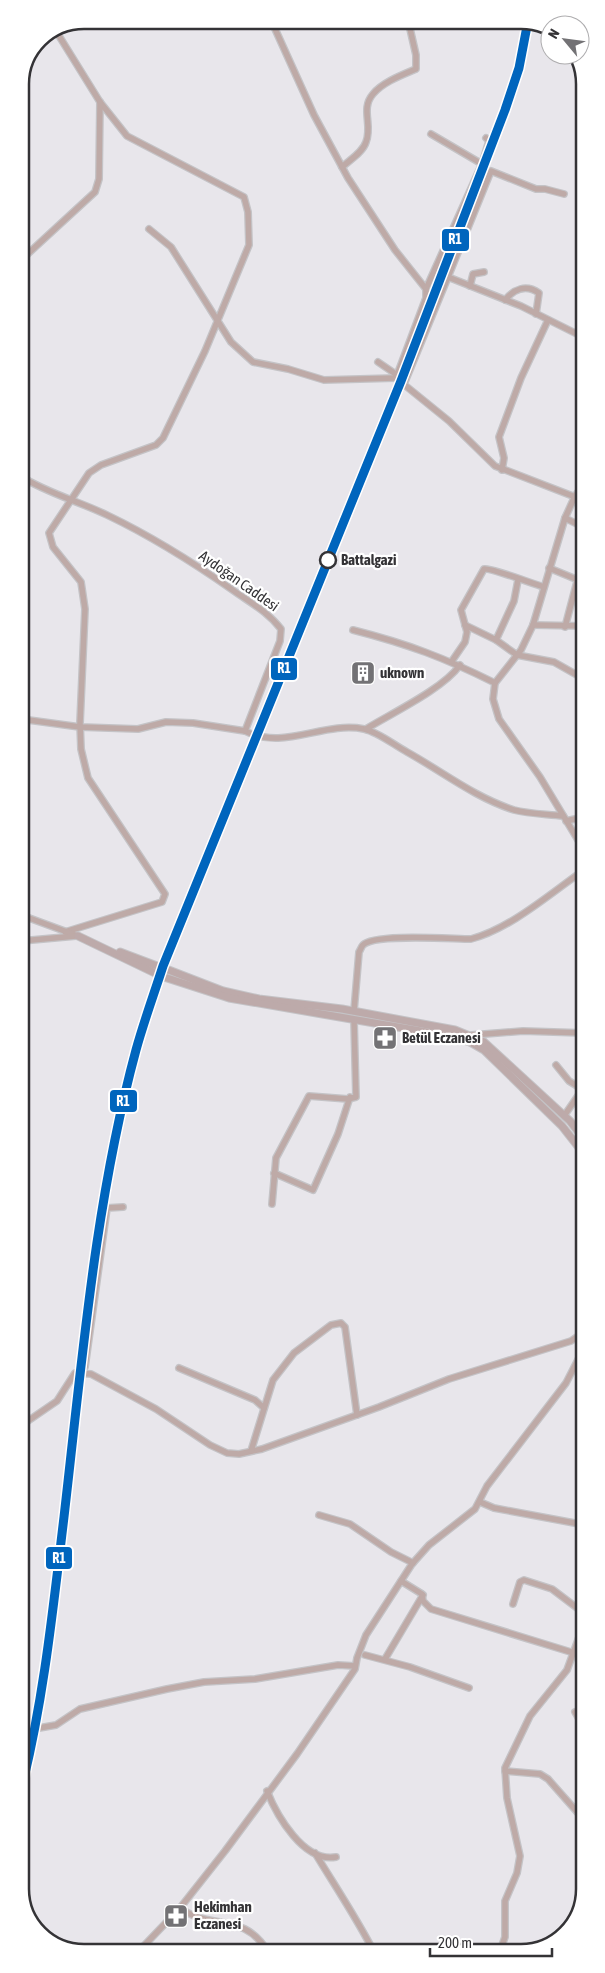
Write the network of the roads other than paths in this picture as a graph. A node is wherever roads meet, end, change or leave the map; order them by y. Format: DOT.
graph roads {
  1 [pos="275,29"];
  2 [pos="410,29"];
  3 [pos="59,35"];
  4 [pos="100,102"];
  5 [pos="431,134"];
  6 [pos="486,138"];
  7 [pos="482,164"];
  8 [pos="342,167"];
  9 [pos="538,182"];
  10 [pos="536,189"];
  11 [pos="564,194"];
  12 [pos="149,228"];
  13 [pos="29,253"];
  14 [pos="484,272"];
  15 [pos="448,277"];
  16 [pos="470,286"];
  17 [pos="426,289"];
  18 [pos="505,300"];
  19 [pos="536,314"];
  20 [pos="218,320"];
  21 [pos="548,320"];
  22 [pos="576,334"];
  23 [pos="378,362"];
  24 [pos="397,376"];
  25 [pos="404,384"];
  26 [pos="502,470"];
  27 [pos="29,482"];
  28 [pos="575,496"];
  29 [pos="71,500"];
  30 [pos="565,518"];
  31 [pos="576,524"];
  32 [pos="549,568"];
  33 [pos="576,579"];
  34 [pos="518,580"];
  35 [pos="544,587"];
  36 [pos="576,593"];
  37 [pos="465,625"];
  38 [pos="533,625"];
  39 [pos="565,626"];
  40 [pos="576,626"];
  41 [pos="354,630"];
  42 [pos="496,640"];
  43 [pos="517,655"];
  44 [pos="452,661"];
  45 [pos="460,665"];
  46 [pos="576,675"];
  47 [pos="496,683"];
  48 [pos="29,720"];
  49 [pos="80,727"];
  50 [pos="366,729"];
  51 [pos="245,730"];
  52 [pos="576,818"];
  53 [pos="564,819"];
  54 [pos="576,838"];
  55 [pos="576,876"];
  56 [pos="29,918"];
  57 [pos="65,932"];
  58 [pos="78,936"];
  59 [pos="29,940"];
  60 [pos="156,969"];
  61 [pos="354,1011"];
  62 [pos="354,1020"];
  63 [pos="576,1033"];
  64 [pos="471,1039"];
  65 [pos="556,1065"];
  66 [pos="576,1084"];
  67 [pos="576,1098"];
  68 [pos="348,1099"];
  69 [pos="564,1116"];
  70 [pos="576,1128"];
  71 [pos="576,1144"];
  72 [pos="274,1173"];
  73 [pos="272,1204"];
  74 [pos="123,1207"];
  75 [pos="576,1338"];
  76 [pos="576,1364"];
  77 [pos="180,1368"];
  78 [pos="81,1372"];
  79 [pos="264,1408"];
  80 [pos="357,1414"];
  81 [pos="29,1420"];
  82 [pos="251,1451"];
  83 [pos="480,1502"];
  84 [pos="319,1515"];
  85 [pos="576,1522"];
  86 [pos="413,1563"];
  87 [pos="402,1581"];
  88 [pos="422,1595"];
  89 [pos="513,1604"];
  90 [pos="576,1607"];
  91 [pos="576,1647"];
  92 [pos="574,1653"];
  93 [pos="365,1656"];
  94 [pos="385,1659"];
  95 [pos="356,1666"];
  96 [pos="469,1688"];
  97 [pos="29,1729"];
  98 [pos="505,1771"];
  99 [pos="268,1791"];
  100 [pos="576,1811"];
  101 [pos="315,1853"];
  102 [pos="336,1857"];
  103 [pos="180,1908"];
  104 [pos="146,1944"];
  105 [pos="262,1944"];
  106 [pos="370,1944"];
  107 [pos="502,1944"];
  1 -- 8 [label="street"];
  2 -- 8 [label="street"];
  3 -- 4 [label="street"];
  4 -- 13 [label="street"];
  4 -- 20 [label="street"];
  5 -- 7 [label="street"];
  6 -- 7 [label="street"];
  7 -- 17 [label="street"];
  8 -- 17 [label="street"];
  9 -- 10 [label="street"];
  10 -- 11 [label="street"];
  10 -- 15 [label="street"];
  12 -- 20 [label="street"];
  14 -- 16 [label="street"];
  15 -- 16 [label="street"];
  15 -- 25 [label="street"];
  16 -- 18 [label="street"];
  17 -- 24 [label="street"];
  18 -- 19 [label="street"];
  18 -- 19 [label="street"];
  19 -- 21 [label="street"];
  20 -- 24 [label="street"];
  20 -- 29 [label="street"];
  21 -- 22 [label="street"];
  21 -- 26 [label="street"];
  23 -- 24 [label="street"];
  24 -- 25 [label="street"];
  25 -- 26 [label="street"];
  26 -- 28 [label="street"];
  27 -- 29 [label="street, Aydoğan Caddesi"];
  28 -- 30 [label="street"];
  29 -- 49 [label="street"];
  29 -- 51 [label="street, Aydoğan Caddesi"];
  30 -- 31 [label="street"];
  30 -- 32 [label="street"];
  32 -- 33 [label="street"];
  32 -- 35 [label="street"];
  34 -- 35 [label="street"];
  34 -- 37 [label="street"];
  34 -- 42 [label="street"];
  35 -- 38 [label="street"];
  36 -- 39 [label="street"];
  37 -- 42 [label="street"];
  37 -- 44 [label="street"];
  38 -- 39 [label="street"];
  38 -- 43 [label="street"];
  39 -- 40 [label="street"];
  41 -- 44 [label="street"];
  42 -- 43 [label="street"];
  43 -- 46 [label="street"];
  43 -- 47 [label="street"];
  44 -- 45 [label="street"];
  45 -- 47 [label="street"];
  45 -- 50 [label="street"];
  47 -- 53 [label="street"];
  48 -- 49 [label="street"];
  49 -- 51 [label="street"];
  49 -- 57 [label="street"];
  50 -- 51 [label="street"];
  50 -- 53 [label="street"];
  52 -- 53 [label="street"];
  53 -- 54 [label="street"];
  55 -- 61 [label="street"];
  56 -- 57 [label="street"];
  57 -- 58 [label="street"];
  58 -- 59 [label="street"];
  58 -- 60 [label="main road"];
  61 -- 62 [label="main road"];
  61 -- 64 [label="main road"];
  62 -- 64 [label="main road"];
  62 -- 68 [label="street"];
  63 -- 64 [label="street"];
  64 -- 69 [label="main road"];
  64 -- 71 [label="main road"];
  65 -- 66 [label="street"];
  67 -- 69 [label="street"];
  68 -- 72 [label="street"];
  68 -- 72 [label="street"];
  69 -- 70 [label="main road"];
  72 -- 73 [label="street"];
  74 -- 78 [label="street"];
  75 -- 80 [label="street"];
  76 -- 83 [label="street"];
  77 -- 79 [label="street"];
  78 -- 81 [label="street"];
  78 -- 82 [label="street"];
  79 -- 80 [label="street"];
  79 -- 82 [label="street"];
  80 -- 82 [label="street"];
  83 -- 85 [label="street"];
  83 -- 86 [label="street"];
  84 -- 86 [label="street"];
  86 -- 87 [label="street"];
  87 -- 88 [label="street"];
  87 -- 95 [label="street"];
  88 -- 92 [label="street"];
  88 -- 94 [label="street"];
  89 -- 90 [label="street"];
  91 -- 92 [label="street"];
  92 -- 98 [label="street"];
  93 -- 94 [label="street"];
  94 -- 96 [label="street"];
  95 -- 97 [label="street"];
  95 -- 99 [label="street"];
  98 -- 100 [label="street"];
  98 -- 107 [label="street"];
  99 -- 101 [label="street"];
  99 -- 103 [label="street"];
  101 -- 102 [label="street"];
  101 -- 106 [label="street"];
  103 -- 104 [label="street"];
  103 -- 105 [label="street"];
}
